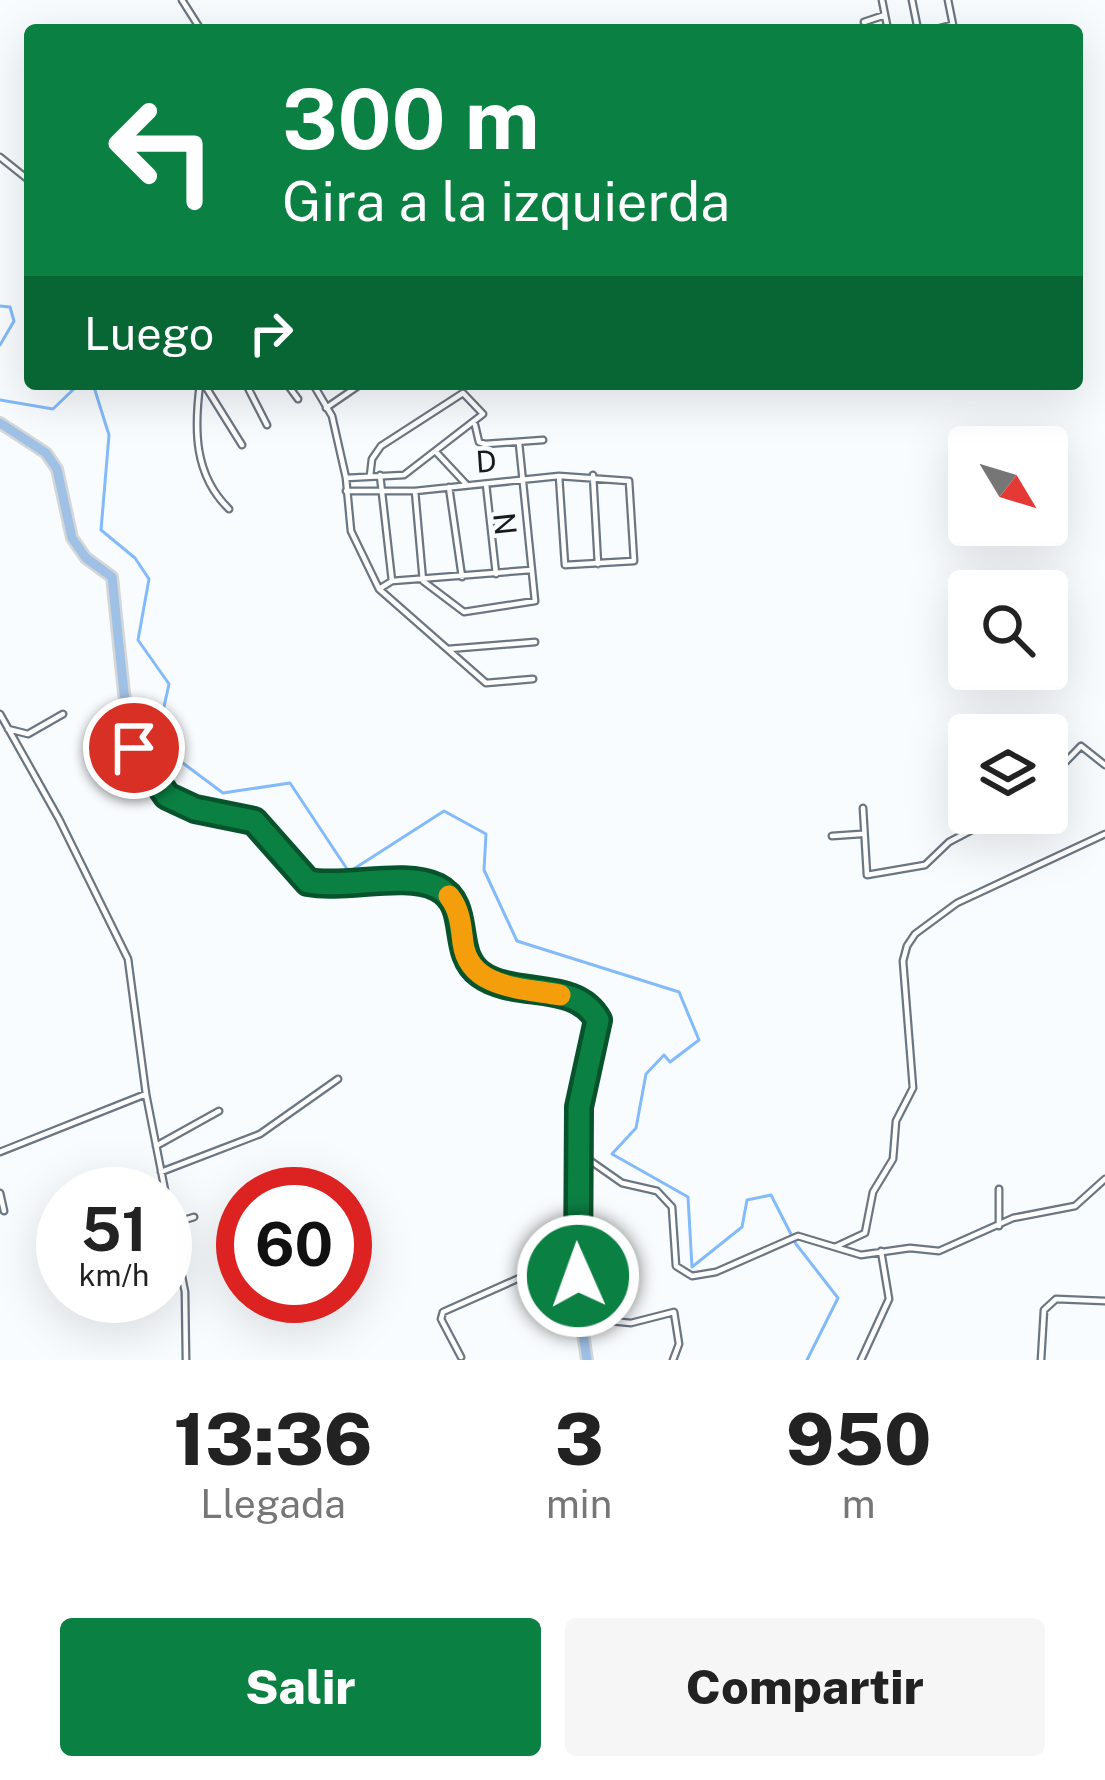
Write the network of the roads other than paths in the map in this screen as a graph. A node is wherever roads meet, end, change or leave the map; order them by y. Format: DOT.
graph roads {
  1 [pos="882,0"];
  2 [pos="885,15"];
  3 [pos="864,22"];
  4 [pos="887,24"];
  5 [pos="0,157"];
  6 [pos="24,176"];
  7 [pos="201,390"];
  8 [pos="206,390"];
  9 [pos="249,390"];
  10 [pos="291,390"];
  11 [pos="316,390"];
  12 [pos="353,390"];
  13 [pos="298,399"];
  14 [pos="326,408"];
  15 [pos="0,423"];
  16 [pos="267,424"];
  17 [pos="475,425"];
  18 [pos="543,440"];
  19 [pos="518,443"];
  20 [pos="242,445"];
  21 [pos="436,453"];
  22 [pos="593,475"];
  23 [pos="370,476"];
  24 [pos="380,476"];
  25 [pos="559,476"];
  26 [pos="346,478"];
  27 [pos="522,479"];
  28 [pos="486,482"];
  29 [pos="466,484"];
  30 [pos="449,486"];
  31 [pos="380,488"];
  32 [pos="415,490"];
  33 [pos="346,491"];
  34 [pos="229,509"];
  35 [pos="598,564"];
  36 [pos="531,570"];
  37 [pos="496,574"];
  38 [pos="462,577"];
  39 [pos="392,581"];
  40 [pos="423,581"];
  41 [pos="379,589"];
  42 [pos="535,642"];
  43 [pos="448,650"];
  44 [pos="533,680"];
  45 [pos="0,714"];
  46 [pos="63,714"];
  47 [pos="8,729"];
  48 [pos="1068,760"];
  49 [pos="1105,764"];
  50 [pos="863,808"];
  51 [pos="861,834"];
  52 [pos="965,834"];
  53 [pos="1105,834"];
  54 [pos="832,836"];
  55 [pos="338,1079"];
  56 [pos="146,1094"];
  57 [pos="219,1111"];
  58 [pos="156,1146"];
  59 [pos="0,1152"];
  60 [pos="579,1153"];
  61 [pos="160,1167"];
  62 [pos="174,1167"];
  63 [pos="1105,1179"];
  64 [pos="999,1190"];
  65 [pos="0,1193"];
  66 [pos="4,1211"];
  67 [pos="999,1226"];
  68 [pos="835,1247"];
  69 [pos="881,1251"];
  70 [pos="1105,1301"];
  71 [pos="580,1318"];
  72 [pos="185,1323"];
  73 [pos="461,1357"];
  74 [pos="186,1360"];
  75 [pos="587,1360"];
  76 [pos="673,1360"];
  77 [pos="861,1360"];
  78 [pos="1041,1360"];
  1 -- 2 [label="street"];
  2 -- 3 [label="street"];
  2 -- 4 [label="street"];
  5 -- 6 [label="street"];
  7 -- 34 [label="street"];
  8 -- 20 [label="street"];
  9 -- 16 [label="street"];
  10 -- 13 [label="street"];
  11 -- 14 [label="street"];
  12 -- 14 [label="street"];
  14 -- 26 [label="street"];
  15 -- 60 [label="main road"];
  17 -- 19 [label="street"];
  17 -- 21 [label="street"];
  17 -- 23 [label="street"];
  18 -- 19 [label="street"];
  19 -- 27 [label="street, N"];
  21 -- 24 [label="street"];
  21 -- 29 [label="street"];
  22 -- 25 [label="street, D"];
  22 -- 35 [label="street"];
  22 -- 35 [label="street, D"];
  23 -- 24 [label="street"];
  23 -- 26 [label="street"];
  24 -- 31 [label="street"];
  25 -- 27 [label="street, D"];
  25 -- 35 [label="street"];
  26 -- 33 [label="street"];
  27 -- 28 [label="street, D"];
  27 -- 36 [label="street, N"];
  28 -- 29 [label="street, D"];
  28 -- 37 [label="street"];
  29 -- 30 [label="street, D"];
  30 -- 32 [label="street, D"];
  30 -- 38 [label="street"];
  31 -- 32 [label="street, D"];
  31 -- 33 [label="street, D"];
  31 -- 39 [label="street"];
  32 -- 40 [label="street"];
  33 -- 41 [label="street"];
  36 -- 37 [label="street"];
  36 -- 40 [label="street, N"];
  37 -- 38 [label="street"];
  38 -- 40 [label="street"];
  39 -- 40 [label="street"];
  39 -- 41 [label="street"];
  41 -- 43 [label="street"];
  42 -- 43 [label="street"];
  43 -- 44 [label="street"];
  45 -- 47 [label="street"];
  46 -- 47 [label="street"];
  47 -- 56 [label="street"];
  48 -- 49 [label="street"];
  50 -- 51 [label="street"];
  51 -- 52 [label="street"];
  51 -- 54 [label="street"];
  53 -- 68 [label="street"];
  55 -- 62 [label="street"];
  56 -- 58 [label="street"];
  56 -- 59 [label="street"];
  57 -- 58 [label="street"];
  58 -- 61 [label="street"];
  60 -- 68 [label="street"];
  60 -- 71 [label="main road"];
  63 -- 67 [label="street"];
  64 -- 67 [label="street"];
  65 -- 66 [label="street"];
  67 -- 69 [label="street"];
  68 -- 69 [label="street"];
  69 -- 77 [label="street"];
  70 -- 78 [label="street"];
  71 -- 73 [label="street"];
  71 -- 75 [label="main road"];
  71 -- 76 [label="street"];
  72 -- 74 [label="street"];
}
